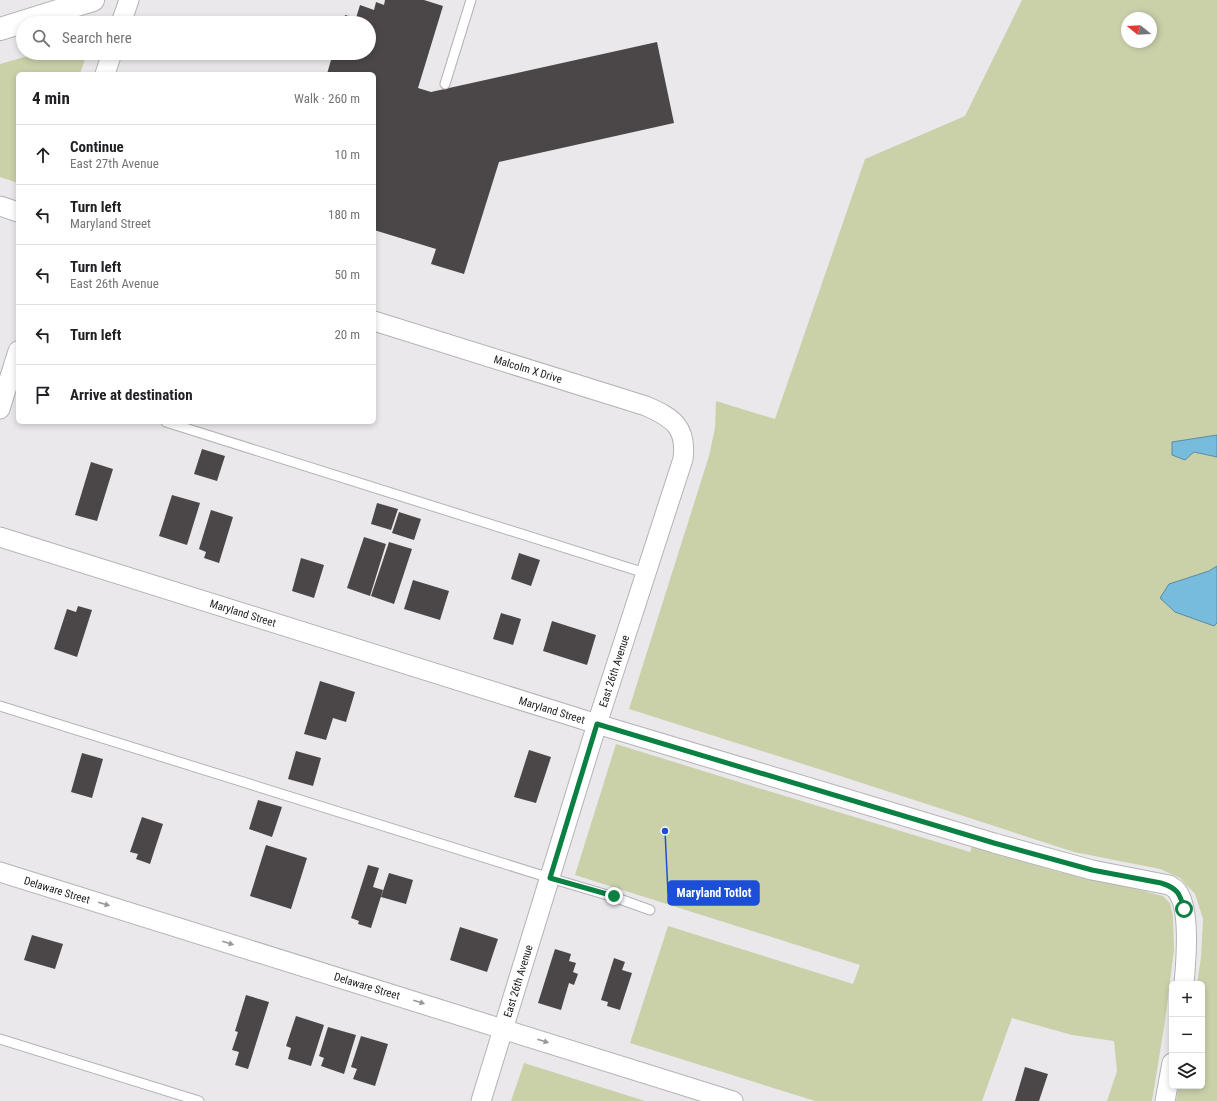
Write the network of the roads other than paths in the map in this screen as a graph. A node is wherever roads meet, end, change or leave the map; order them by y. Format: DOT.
graph roads {
  1 [pos="93,0"];
  2 [pos="129,0"];
  3 [pos="471,0"];
  4 [pos="42,16"];
  5 [pos="123,16"];
  6 [pos="16,24"];
  7 [pos="0,29"];
  8 [pos="110,60"];
  9 [pos="106,72"];
  10 [pos="445,84"];
  11 [pos="0,206"];
  12 [pos="16,211"];
  13 [pos="376,322"];
  14 [pos="16,356"];
  15 [pos="10,373"];
  16 [pos="0,409"];
  17 [pos="172,424"];
  18 [pos="677,426"];
  19 [pos="0,538"];
  20 [pos="645,573"];
  21 [pos="0,706"];
  22 [pos="597,724"];
  23 [pos="0,872"];
  24 [pos="550,878"];
  25 [pos="650,910"];
  26 [pos="1184,981"];
  27 [pos="503,1028"];
  28 [pos="0,1039"];
  29 [pos="1169,1079"];
  30 [pos="199,1101"];
  31 [pos="481,1101"];
  32 [pos="733,1101"];
  33 [pos="1165,1101"];
  1 -- 4 [label="street"];
  2 -- 5 [label="street"];
  3 -- 10 [label="lane"];
  6 -- 7 [label="street"];
  8 -- 9 [label="street"];
  11 -- 12 [label="street"];
  13 -- 18 [label="street, Malcolm X Drive"];
  14 -- 15 [label="street"];
  15 -- 16 [label="street"];
  17 -- 20 [label="lane"];
  18 -- 20 [label="street, East 26th Avenue"];
  19 -- 22 [label="street, Maryland Street"];
  20 -- 22 [label="street, East 26th Avenue"];
  21 -- 24 [label="lane"];
  22 -- 24 [label="street, East 26th Avenue"];
  22 -- 26 [label="street, Maryland Street"];
  23 -- 27 [label="street, Delaware Street, one-way"];
  24 -- 25 [label="lane"];
  24 -- 27 [label="street, East 26th Avenue"];
  27 -- 31 [label="street, East 26th Avenue"];
  27 -- 32 [label="street, Delaware Street, one-way"];
  28 -- 30 [label="lane"];
  29 -- 33 [label="street"];
}
